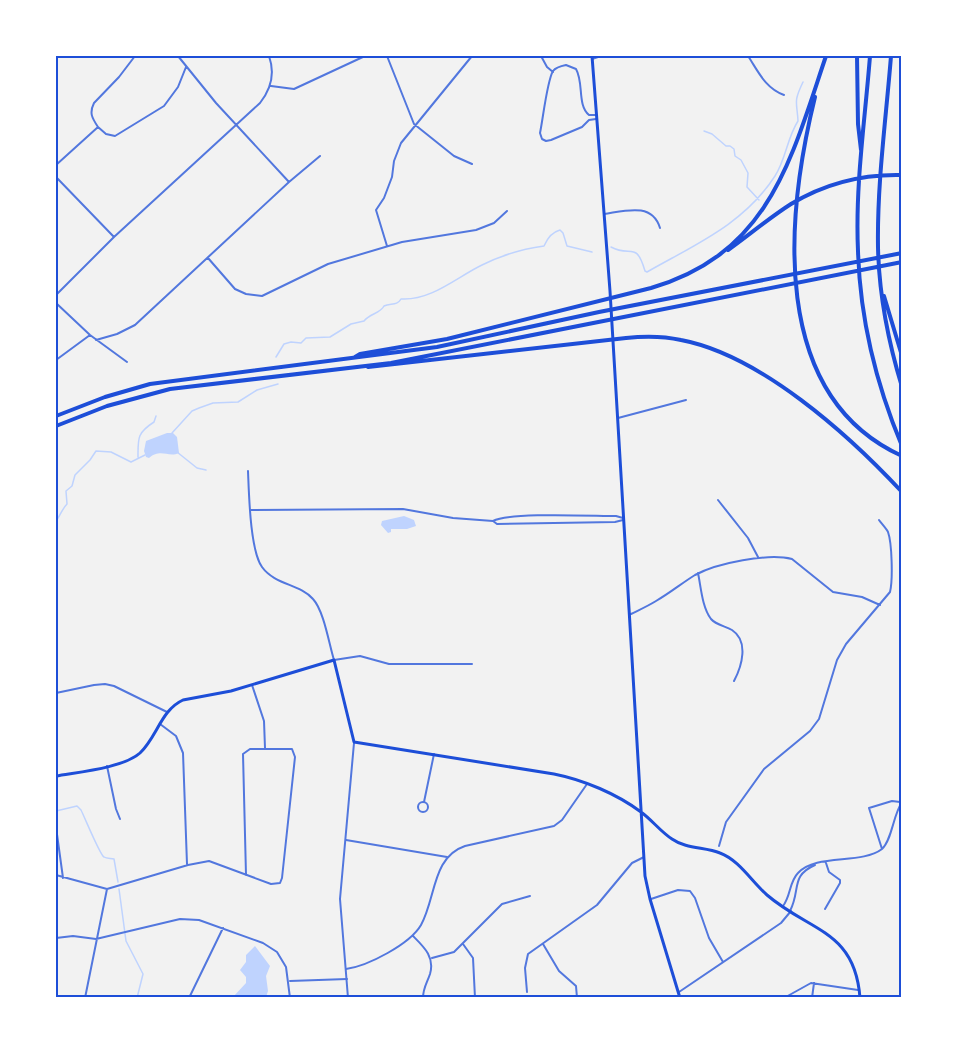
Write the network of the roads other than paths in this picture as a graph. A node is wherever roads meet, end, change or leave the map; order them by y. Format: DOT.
graph roads {
  1 [pos="135,56"];
  2 [pos="178,56"];
  3 [pos="269,56"];
  4 [pos="365,56"];
  5 [pos="387,56"];
  6 [pos="472,56"];
  7 [pos="541,56"];
  8 [pos="601,56"];
  9 [pos="748,56"];
  10 [pos="857,56"];
  11 [pos="870,56"];
  12 [pos="891,56"];
  13 [pos="592,57"];
  14 [pos="826,57"];
  15 [pos="186,67"];
  16 [pos="553,72"];
  17 [pos="271,86"];
  18 [pos="784,95"];
  19 [pos="596,117"];
  20 [pos="414,124"];
  21 [pos="237,126"];
  22 [pos="98,127"];
  23 [pos="320,156"];
  24 [pos="862,160"];
  25 [pos="472,164"];
  26 [pos="56,165"];
  27 [pos="902,175"];
  28 [pos="56,177"];
  29 [pos="289,182"];
  30 [pos="507,211"];
  31 [pos="604,214"];
  32 [pos="660,228"];
  33 [pos="114,237"];
  34 [pos="387,246"];
  35 [pos="902,253"];
  36 [pos="208,258"];
  37 [pos="902,263"];
  38 [pos="707,264"];
  39 [pos="881,287"];
  40 [pos="56,295"];
  41 [pos="56,303"];
  42 [pos="90,335"];
  43 [pos="96,339"];
  44 [pos="902,356"];
  45 [pos="354,358"];
  46 [pos="56,360"];
  47 [pos="127,362"];
  48 [pos="362,366"];
  49 [pos="902,387"];
  50 [pos="686,400"];
  51 [pos="56,416"];
  52 [pos="618,418"];
  53 [pos="56,426"];
  54 [pos="902,446"];
  55 [pos="902,456"];
  56 [pos="248,471"];
  57 [pos="902,492"];
  58 [pos="718,500"];
  59 [pos="250,510"];
  60 [pos="538,517"];
  61 [pos="550,517"];
  62 [pos="505,518"];
  63 [pos="624,519"];
  64 [pos="879,520"];
  65 [pos="493,521"];
  66 [pos="538,523"];
  67 [pos="550,523"];
  68 [pos="505,524"];
  69 [pos="758,557"];
  70 [pos="698,573"];
  71 [pos="880,605"];
  72 [pos="631,614"];
  73 [pos="334,660"];
  74 [pos="472,664"];
  75 [pos="734,681"];
  76 [pos="252,685"];
  77 [pos="56,693"];
  78 [pos="168,712"];
  79 [pos="160,724"];
  80 [pos="354,742"];
  81 [pos="265,748"];
  82 [pos="434,754"];
  83 [pos="106,766"];
  84 [pos="56,776"];
  85 [pos="587,784"];
  86 [pos="424,802"];
  87 [pos="901,802"];
  88 [pos="641,812"];
  89 [pos="120,819"];
  90 [pos="56,826"];
  91 [pos="346,840"];
  92 [pos="719,846"];
  93 [pos="882,849"];
  94 [pos="447,857"];
  95 [pos="644,857"];
  96 [pos="826,862"];
  97 [pos="820,863"];
  98 [pos="188,865"];
  99 [pos="56,875"];
  100 [pos="246,875"];
  101 [pos="63,878"];
  102 [pos="107,889"];
  103 [pos="530,896"];
  104 [pos="650,899"];
  105 [pos="783,906"];
  106 [pos="825,909"];
  107 [pos="790,911"];
  108 [pos="223,928"];
  109 [pos="413,936"];
  110 [pos="56,938"];
  111 [pos="96,939"];
  112 [pos="543,943"];
  113 [pos="463,944"];
  114 [pos="432,958"];
  115 [pos="723,962"];
  116 [pos="346,969"];
  117 [pos="347,979"];
  118 [pos="289,981"];
  119 [pos="814,983"];
  120 [pos="859,991"];
  121 [pos="527,992"];
  122 [pos="678,992"];
  123 [pos="85,998"];
  124 [pos="189,998"];
  125 [pos="290,998"];
  126 [pos="348,998"];
  127 [pos="423,998"];
  128 [pos="475,998"];
  129 [pos="577,998"];
  130 [pos="680,998"];
  131 [pos="784,998"];
  132 [pos="812,998"];
  133 [pos="860,998"];
  1 -- 22 [label="street"];
  2 -- 15 [label="street"];
  3 -- 17 [label="street"];
  4 -- 17 [label="street"];
  5 -- 20 [label="street"];
  6 -- 20 [label="street"];
  7 -- 16 [label="street"];
  8 -- 13 [label="street"];
  9 -- 18 [label="street"];
  10 -- 24 [label="highway"];
  11 -- 24 [label="highway"];
  12 -- 39 [label="highway"];
  13 -- 19 [label="main road"];
  14 -- 38 [label="highway"];
  14 -- 55 [label="highway"];
  15 -- 21 [label="street"];
  15 -- 22 [label="street"];
  16 -- 19 [label="street"];
  16 -- 19 [label="street"];
  17 -- 21 [label="street"];
  19 -- 31 [label="main road"];
  20 -- 25 [label="street"];
  20 -- 34 [label="street"];
  21 -- 29 [label="street"];
  21 -- 33 [label="street"];
  22 -- 26 [label="street"];
  23 -- 29 [label="street"];
  24 -- 54 [label="highway"];
  27 -- 38 [label="highway"];
  28 -- 33 [label="street"];
  29 -- 36 [label="street"];
  30 -- 34 [label="street"];
  31 -- 32 [label="street"];
  31 -- 52 [label="main road"];
  33 -- 40 [label="street"];
  34 -- 36 [label="street"];
  35 -- 45 [label="highway"];
  36 -- 43 [label="street"];
  37 -- 48 [label="highway"];
  38 -- 45 [label="highway"];
  39 -- 44 [label="highway"];
  39 -- 49 [label="highway"];
  41 -- 42 [label="street"];
  42 -- 43 [label="street"];
  42 -- 46 [label="street"];
  43 -- 47 [label="street"];
  45 -- 51 [label="highway"];
  48 -- 53 [label="highway"];
  48 -- 57 [label="highway"];
  50 -- 52 [label="street"];
  52 -- 63 [label="main road"];
  56 -- 59 [label="street"];
  58 -- 69 [label="street"];
  59 -- 65 [label="street"];
  59 -- 73 [label="street"];
  60 -- 61 [label="street"];
  60 -- 62 [label="street"];
  60 -- 66 [label="street"];
  61 -- 63 [label="street"];
  61 -- 67 [label="street"];
  62 -- 65 [label="street"];
  62 -- 68 [label="street"];
  63 -- 67 [label="street"];
  63 -- 72 [label="main road"];
  64 -- 71 [label="street"];
  65 -- 68 [label="street"];
  66 -- 67 [label="street"];
  66 -- 68 [label="street"];
  69 -- 70 [label="street"];
  69 -- 71 [label="street"];
  70 -- 72 [label="street"];
  70 -- 75 [label="street"];
  71 -- 92 [label="street"];
  72 -- 88 [label="main road"];
  73 -- 74 [label="street"];
  73 -- 76 [label="main road"];
  73 -- 80 [label="main road"];
  76 -- 78 [label="main road"];
  76 -- 81 [label="street"];
  77 -- 78 [label="street"];
  78 -- 79 [label="main road"];
  79 -- 83 [label="main road"];
  79 -- 98 [label="street"];
  80 -- 82 [label="main road"];
  80 -- 91 [label="street"];
  81 -- 100 [label="street"];
  81 -- 100 [label="street"];
  82 -- 85 [label="main road"];
  82 -- 86 [label="street"];
  83 -- 84 [label="main road"];
  83 -- 89 [label="street"];
  85 -- 88 [label="main road"];
  85 -- 94 [label="street"];
  87 -- 93 [label="street"];
  87 -- 93 [label="street"];
  88 -- 95 [label="main road"];
  88 -- 105 [label="main road"];
  90 -- 101 [label="street"];
  91 -- 94 [label="street"];
  91 -- 116 [label="street"];
  93 -- 96 [label="street"];
  94 -- 109 [label="street"];
  95 -- 104 [label="main road"];
  95 -- 112 [label="street"];
  96 -- 97 [label="street"];
  96 -- 106 [label="street"];
  97 -- 105 [label="street"];
  97 -- 107 [label="street"];
  98 -- 100 [label="street"];
  98 -- 102 [label="street"];
  99 -- 101 [label="street"];
  101 -- 102 [label="street"];
  102 -- 111 [label="street"];
  103 -- 113 [label="street"];
  104 -- 115 [label="street"];
  104 -- 122 [label="main road"];
  105 -- 107 [label="main road"];
  107 -- 115 [label="street"];
  107 -- 120 [label="main road"];
  108 -- 111 [label="street"];
  108 -- 118 [label="street"];
  108 -- 124 [label="street"];
  109 -- 114 [label="street"];
  109 -- 116 [label="street"];
  110 -- 111 [label="street"];
  111 -- 123 [label="street"];
  112 -- 121 [label="street"];
  112 -- 129 [label="street"];
  113 -- 114 [label="street"];
  113 -- 128 [label="street"];
  114 -- 127 [label="street"];
  115 -- 122 [label="street"];
  116 -- 117 [label="street"];
  117 -- 118 [label="street"];
  117 -- 126 [label="street"];
  118 -- 125 [label="street"];
  119 -- 120 [label="street"];
  119 -- 131 [label="street"];
  119 -- 132 [label="street"];
  120 -- 133 [label="main road"];
  122 -- 130 [label="main road"];
}
